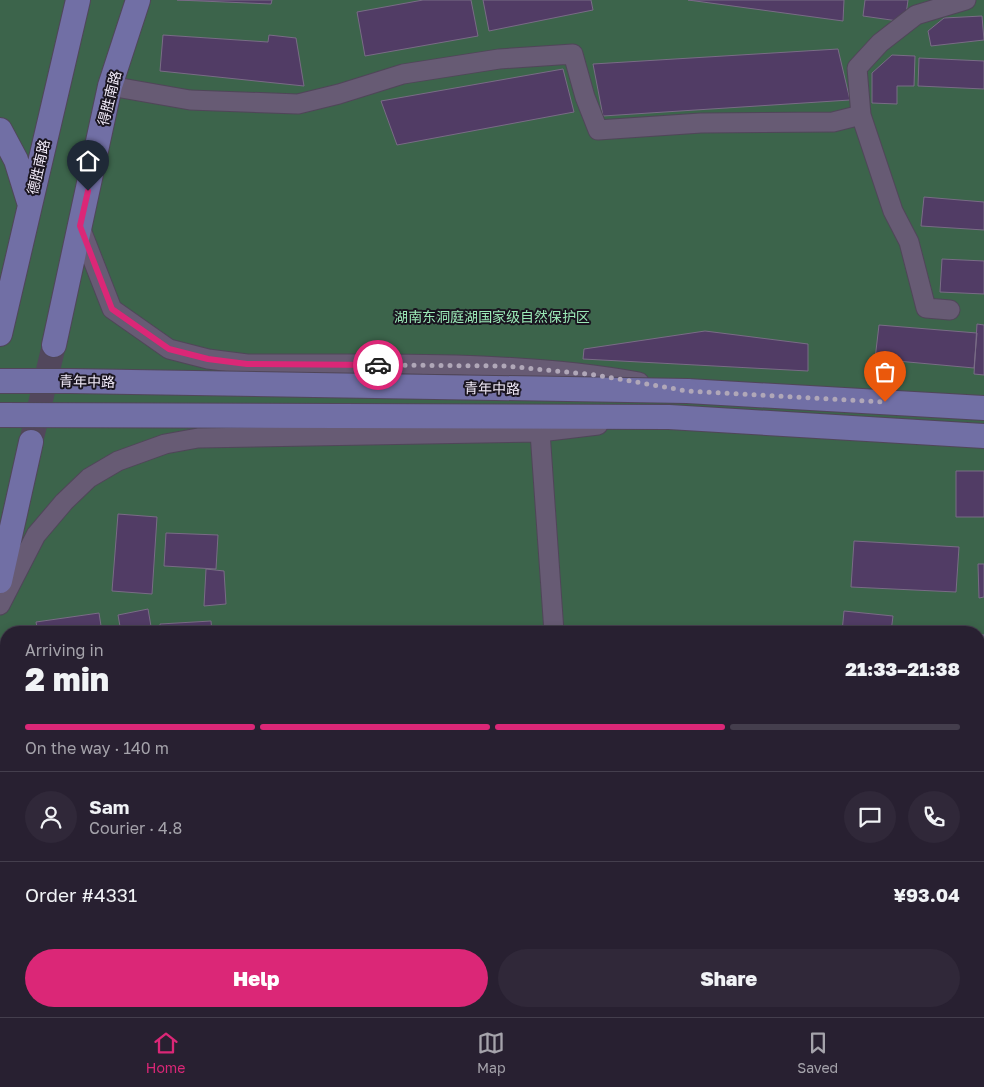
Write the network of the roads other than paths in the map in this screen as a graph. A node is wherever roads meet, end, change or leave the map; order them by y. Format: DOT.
graph roads {
  1 [pos="78,0"];
  2 [pos="138,0"];
  3 [pos="966,0"];
  4 [pos="110,86"];
  5 [pos="861,115"];
  6 [pos="0,130"];
  7 [pos="30,204"];
  8 [pos="80,226"];
  9 [pos="950,310"];
  10 [pos="0,334"];
  11 [pos="54,345"];
  12 [pos="0,381"];
  13 [pos="687,391"];
  14 [pos="984,408"];
  15 [pos="0,415"];
  16 [pos="669,417"];
  17 [pos="540,432"];
  18 [pos="984,436"];
  19 [pos="31,442"];
  20 [pos="0,581"];
  21 [pos="0,605"];
  22 [pos="554,626"];
  1 -- 7 [label="main road, 德胜南路"];
  2 -- 4 [label="main road, 得胜南路"];
  3 -- 5 [label="street"];
  4 -- 5 [label="street"];
  4 -- 8 [label="main road, 得胜南路"];
  5 -- 9 [label="street"];
  6 -- 7 [label="main road"];
  7 -- 10 [label="main road, 德胜南路"];
  8 -- 11 [label="main road, 得胜南路"];
  8 -- 13 [label="street"];
  12 -- 13 [label="main road, 青年中路, bridge"];
  13 -- 14 [label="main road, 青年中路"];
  15 -- 16 [label="main road, 青年中路"];
  16 -- 17 [label="street"];
  16 -- 18 [label="main road, 青年中路"];
  17 -- 21 [label="street"];
  17 -- 22 [label="street"];
  19 -- 20 [label="main road"];
}
